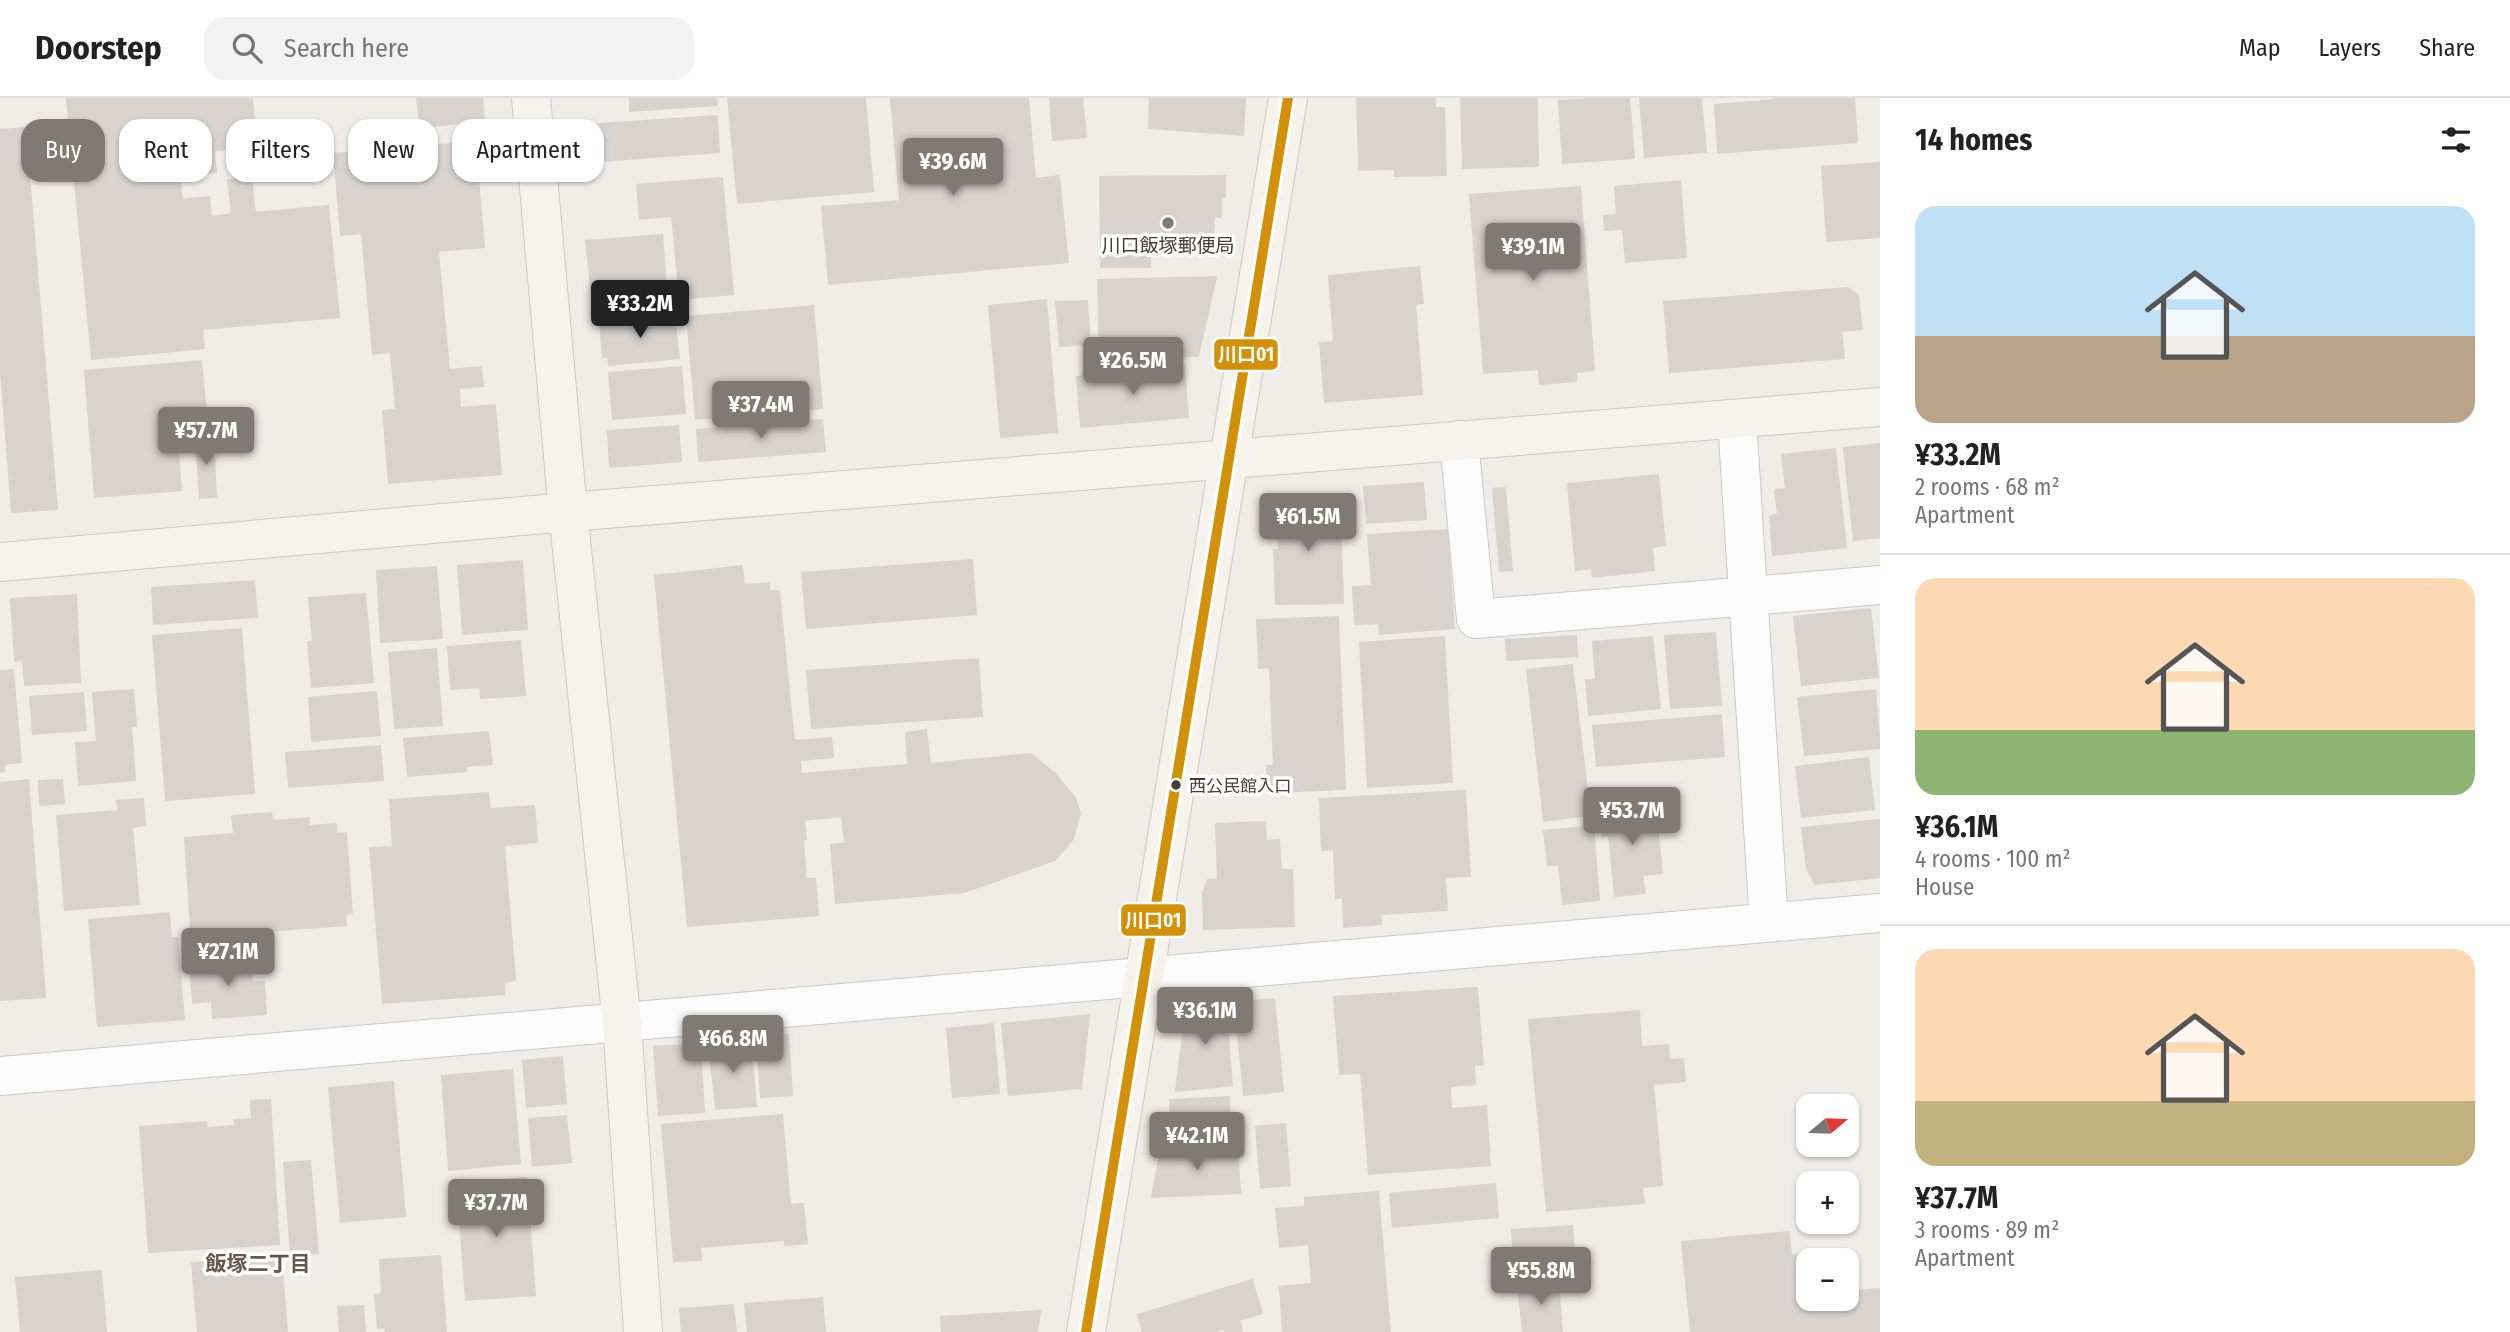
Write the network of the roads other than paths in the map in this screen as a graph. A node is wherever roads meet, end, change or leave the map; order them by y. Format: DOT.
graph roads {
  1 [pos="531,98"];
  2 [pos="1288,98"];
  3 [pos="1880,407"];
  4 [pos="1737,420"];
  5 [pos="1459,440"];
  6 [pos="1227,458"];
  7 [pos="568,512"];
  8 [pos="0,562"];
  9 [pos="1880,585"];
  10 [pos="1749,598"];
  11 [pos="1880,913"];
  12 [pos="1769,923"];
  13 [pos="1145,978"];
  14 [pos="622,1023"];
  15 [pos="0,1076"];
  16 [pos="643,1332"];
  17 [pos="1086,1332"];
  1 -- 7 [label="street"];
  2 -- 6 [label="street"];
  3 -- 4 [label="street"];
  4 -- 5 [label="street"];
  4 -- 10 [label="street"];
  5 -- 6 [label="street"];
  5 -- 10 [label="street"];
  6 -- 7 [label="street"];
  6 -- 13 [label="street"];
  7 -- 8 [label="street"];
  7 -- 14 [label="street"];
  9 -- 10 [label="street"];
  10 -- 12 [label="street"];
  11 -- 12 [label="street"];
  12 -- 13 [label="street"];
  13 -- 14 [label="street"];
  13 -- 17 [label="street"];
  14 -- 15 [label="street"];
  14 -- 16 [label="street"];
}
